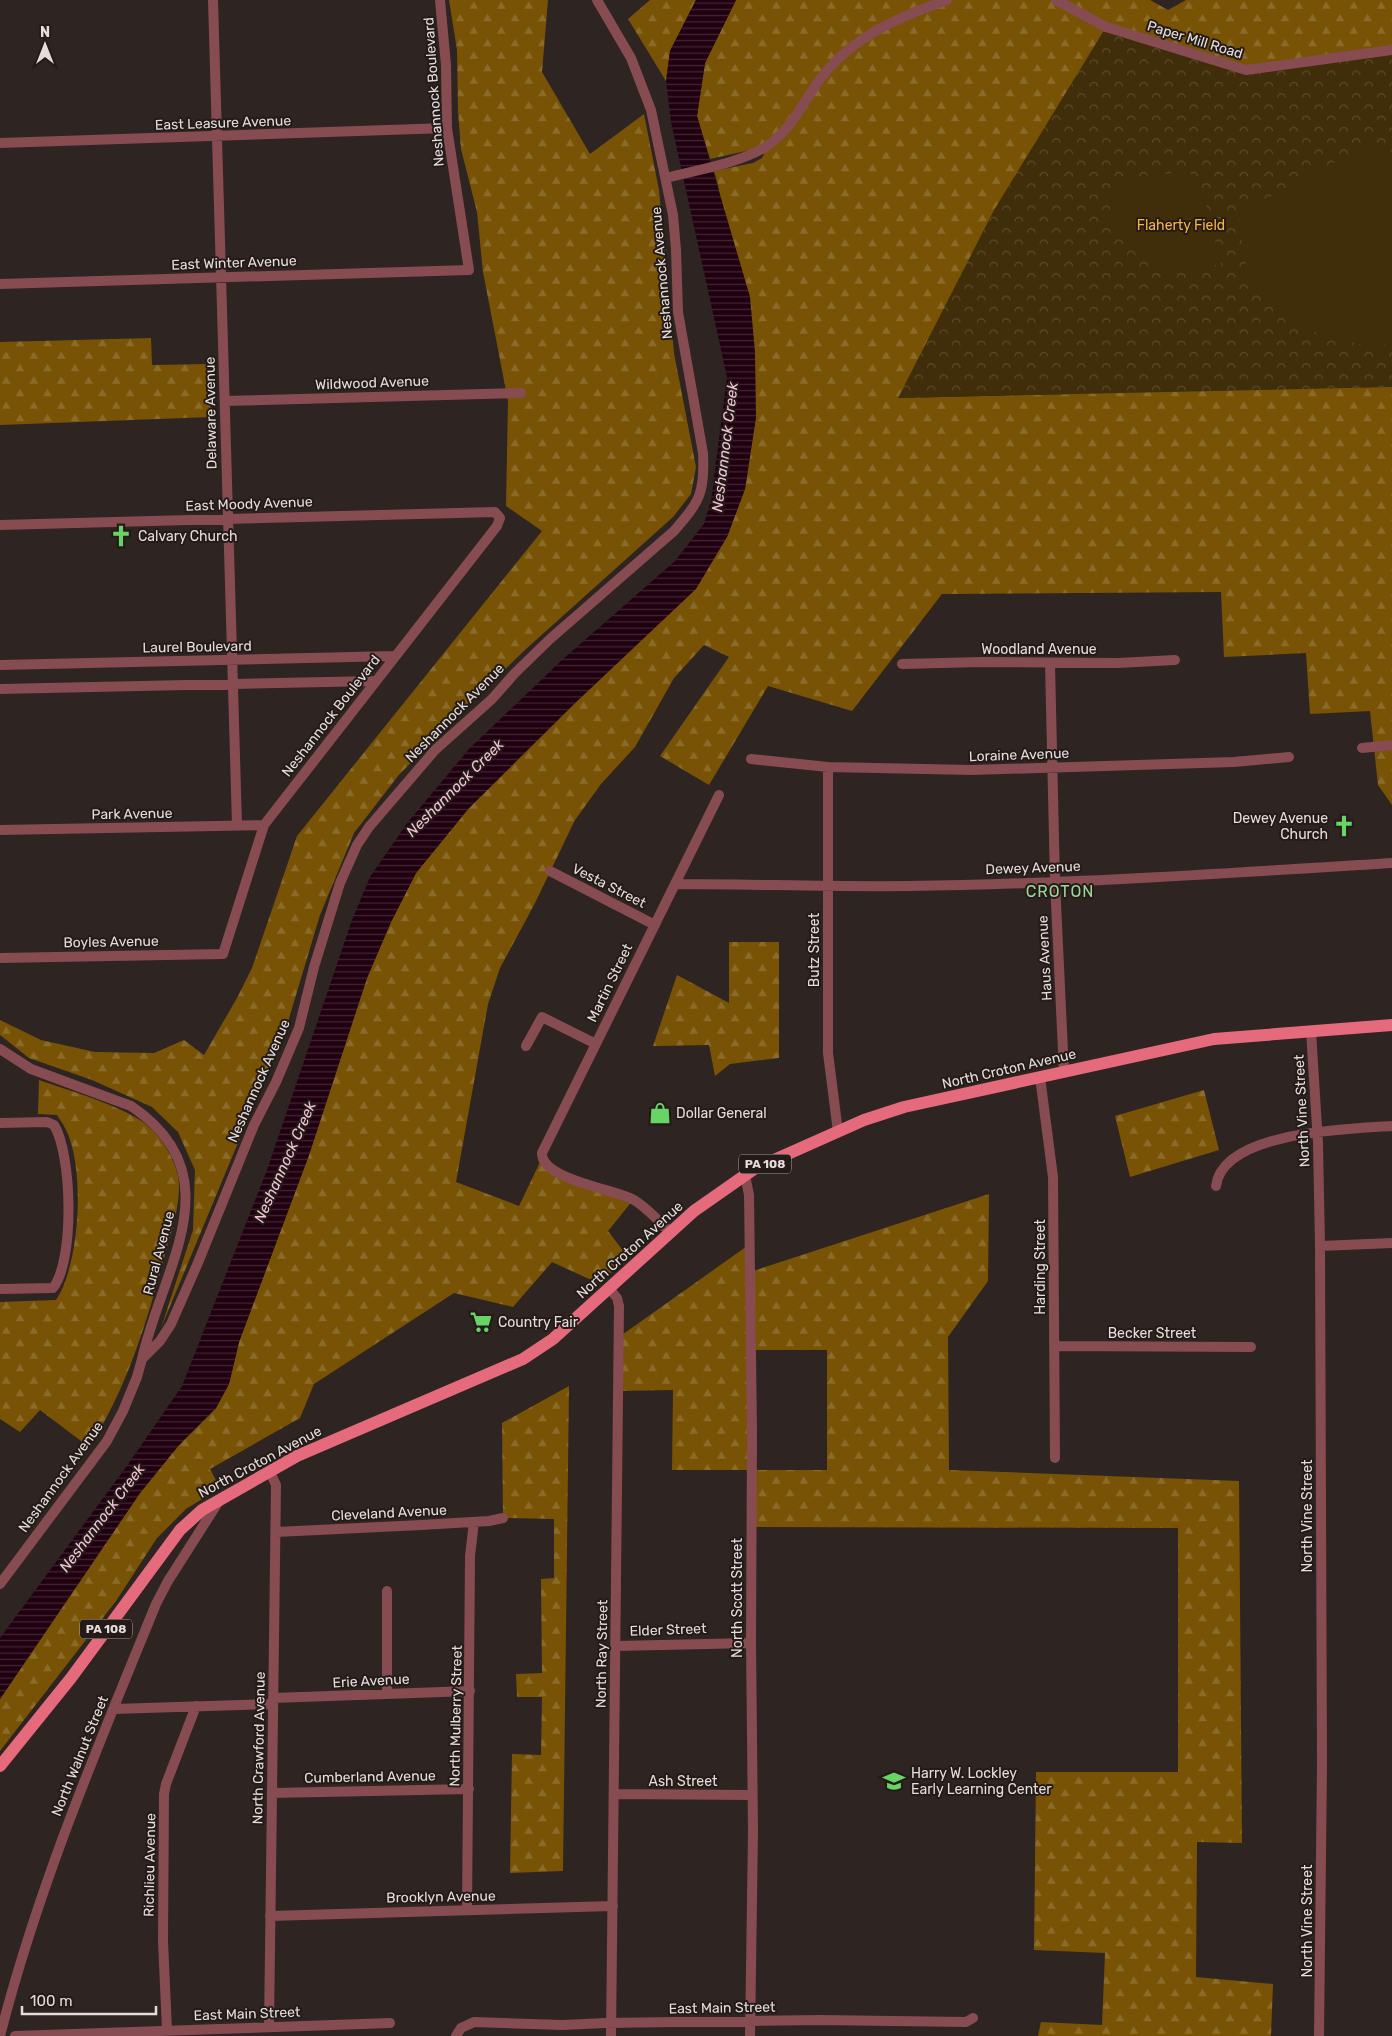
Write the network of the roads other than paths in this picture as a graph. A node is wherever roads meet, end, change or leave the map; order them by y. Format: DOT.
graph roads {
  1 [pos="214,0"];
  2 [pos="440,0"];
  3 [pos="596,0"];
  4 [pos="947,0"];
  5 [pos="1056,0"];
  6 [pos="1392,50"];
  7 [pos="447,128"];
  8 [pos="218,137"];
  9 [pos="0,143"];
  10 [pos="669,177"];
  11 [pos="469,270"];
  12 [pos="222,278"];
  13 [pos="0,284"];
  14 [pos="521,393"];
  15 [pos="225,401"];
  16 [pos="498,516"];
  17 [pos="229,519"];
  18 [pos="0,525"];
  19 [pos="395,656"];
  20 [pos="233,660"];
  21 [pos="1175,660"];
  22 [pos="1050,663"];
  23 [pos="902,664"];
  24 [pos="0,665"];
  25 [pos="375,681"];
  26 [pos="234,683"];
  27 [pos="0,689"];
  28 [pos="1392,745"];
  29 [pos="1362,748"];
  30 [pos="1289,757"];
  31 [pos="751,760"];
  32 [pos="828,767"];
  33 [pos="1052,767"];
  34 [pos="719,795"];
  35 [pos="237,824"];
  36 [pos="264,824"];
  37 [pos="0,830"];
  38 [pos="1392,863"];
  39 [pos="550,872"];
  40 [pos="1054,882"];
  41 [pos="674,884"];
  42 [pos="827,885"];
  43 [pos="655,925"];
  44 [pos="223,954"];
  45 [pos="0,958"];
  46 [pos="1392,1025"];
  47 [pos="1311,1031"];
  48 [pos="596,1044"];
  49 [pos="526,1046"];
  50 [pos="0,1049"];
  51 [pos="1064,1072"];
  52 [pos="1040,1077"];
  53 [pos="0,1123"];
  54 [pos="1392,1126"];
  55 [pos="838,1132"];
  56 [pos="1317,1132"];
  57 [pos="745,1175"];
  58 [pos="1216,1186"];
  59 [pos="670,1232"];
  60 [pos="1392,1243"];
  61 [pos="1320,1246"];
  62 [pos="609,1288"];
  63 [pos="0,1289"];
  64 [pos="1054,1346"];
  65 [pos="1251,1347"];
  66 [pos="142,1359"];
  67 [pos="1055,1458"];
  68 [pos="270,1472"];
  69 [pos="219,1500"];
  70 [pos="503,1518"];
  71 [pos="474,1522"];
  72 [pos="276,1532"];
  73 [pos="0,1584"];
  74 [pos="387,1591"];
  75 [pos="751,1643"];
  76 [pos="616,1646"];
  77 [pos="470,1691"];
  78 [pos="387,1694"];
  79 [pos="273,1701"];
  80 [pos="196,1706"];
  81 [pos="114,1709"];
  82 [pos="0,1766"];
  83 [pos="469,1789"];
  84 [pos="272,1793"];
  85 [pos="614,1794"];
  86 [pos="752,1795"];
  87 [pos="613,1906"];
  88 [pos="467,1910"];
  89 [pos="270,1916"];
  90 [pos="972,2018"];
  91 [pos="750,2022"];
  92 [pos="390,2023"];
  93 [pos="611,2023"];
  94 [pos="167,2030"];
  95 [pos="261,2030"];
  96 [pos="123,2034"];
  97 [pos="0,2036"];
  98 [pos="15,2036"];
  99 [pos="456,2036"];
  100 [pos="611,2036"];
  101 [pos="750,2036"];
  102 [pos="1319,2036"];
  1 -- 8 [label="street, Delaware Avenue"];
  2 -- 7 [label="street, Neshannock Boulevard"];
  3 -- 10 [label="street, Neshannock Avenue"];
  4 -- 10 [label="street"];
  5 -- 6 [label="street, Paper Mill Road"];
  7 -- 8 [label="street, East Leasure Avenue"];
  7 -- 11 [label="street, Neshannock Boulevard"];
  8 -- 9 [label="street, East Leasure Avenue"];
  8 -- 12 [label="street, Delaware Avenue"];
  10 -- 66 [label="street, Neshannock Avenue"];
  11 -- 12 [label="street, East Winter Avenue"];
  12 -- 13 [label="street, East Winter Avenue"];
  12 -- 15 [label="street, Delaware Avenue"];
  14 -- 15 [label="street, Wildwood Avenue"];
  15 -- 17 [label="street, Delaware Avenue"];
  16 -- 17 [label="street, East Moody Avenue"];
  16 -- 19 [label="street, Neshannock Boulevard"];
  17 -- 18 [label="street, East Moody Avenue"];
  17 -- 20 [label="street, Delaware Avenue"];
  19 -- 20 [label="street, Laurel Boulevard"];
  19 -- 25 [label="street, Neshannock Boulevard"];
  20 -- 24 [label="street, Laurel Boulevard"];
  20 -- 26 [label="street, Delaware Avenue"];
  21 -- 22 [label="street, Woodland Avenue"];
  22 -- 23 [label="street, Woodland Avenue"];
  22 -- 33 [label="street, Haus Avenue"];
  25 -- 26 [label="street"];
  25 -- 36 [label="street, Neshannock Boulevard"];
  26 -- 27 [label="street"];
  26 -- 35 [label="street, Delaware Avenue"];
  28 -- 29 [label="street"];
  30 -- 33 [label="street, Loraine Avenue"];
  31 -- 32 [label="street, Loraine Avenue"];
  32 -- 33 [label="street, Loraine Avenue"];
  32 -- 42 [label="street, Butz Street"];
  33 -- 40 [label="street, Haus Avenue"];
  34 -- 41 [label="street, Martin Street"];
  35 -- 36 [label="street, Park Avenue"];
  35 -- 37 [label="street, Park Avenue"];
  36 -- 44 [label="street, Neshannock Boulevard"];
  38 -- 40 [label="street, Dewey Avenue"];
  39 -- 43 [label="street, Vesta Street"];
  40 -- 42 [label="street, Dewey Avenue"];
  40 -- 51 [label="street, Haus Avenue"];
  41 -- 42 [label="street, Dewey Avenue"];
  41 -- 43 [label="street, Martin Street"];
  42 -- 55 [label="street, Butz Street"];
  43 -- 48 [label="street, Martin Street"];
  44 -- 45 [label="street, Boyles Avenue"];
  46 -- 47 [label="main road, North Croton Avenue / PA 108"];
  47 -- 51 [label="main road, North Croton Avenue / PA 108"];
  47 -- 56 [label="street, North Vine Street"];
  48 -- 49 [label="street"];
  48 -- 59 [label="street, Martin Street"];
  50 -- 66 [label="street, Rural Avenue"];
  51 -- 52 [label="main road, North Croton Avenue / PA 108"];
  52 -- 55 [label="main road, North Croton Avenue / PA 108"];
  52 -- 64 [label="street, Harding Street"];
  53 -- 63 [label="street"];
  54 -- 56 [label="street"];
  55 -- 57 [label="main road, North Croton Avenue / PA 108"];
  56 -- 58 [label="street"];
  56 -- 61 [label="street, North Vine Street"];
  57 -- 59 [label="main road, North Croton Avenue / PA 108"];
  57 -- 75 [label="street, North Scott Street"];
  59 -- 62 [label="main road, North Croton Avenue / PA 108"];
  60 -- 61 [label="street"];
  61 -- 102 [label="street, North Vine Street"];
  62 -- 68 [label="main road, North Croton Avenue / PA 108"];
  62 -- 76 [label="street, North Ray Street"];
  64 -- 65 [label="street, Becker Street"];
  64 -- 67 [label="street, Harding Street"];
  66 -- 73 [label="street, Neshannock Avenue"];
  68 -- 69 [label="main road, North Croton Avenue / PA 108"];
  68 -- 72 [label="street, North Crawford Avenue"];
  69 -- 81 [label="street, North Walnut Street"];
  69 -- 82 [label="main road, North Croton Avenue / PA 108"];
  70 -- 71 [label="street, Cleveland Avenue"];
  71 -- 72 [label="street, Cleveland Avenue"];
  71 -- 77 [label="street, North Mulberry Street"];
  72 -- 79 [label="street, North Crawford Avenue"];
  74 -- 78 [label="street"];
  75 -- 76 [label="street, Elder Street"];
  75 -- 86 [label="street, North Scott Street"];
  76 -- 85 [label="street, North Ray Street"];
  77 -- 78 [label="street, Erie Avenue"];
  77 -- 83 [label="street, North Mulberry Street"];
  78 -- 79 [label="street, Erie Avenue"];
  79 -- 80 [label="street, Erie Avenue"];
  79 -- 84 [label="street, North Crawford Avenue"];
  80 -- 81 [label="street, Erie Avenue"];
  80 -- 94 [label="street, Richlieu Avenue"];
  81 -- 97 [label="street, North Walnut Street"];
  83 -- 84 [label="street, Cumberland Avenue"];
  83 -- 88 [label="street, North Mulberry Street"];
  84 -- 89 [label="street, North Crawford Avenue"];
  85 -- 86 [label="street, Ash Street"];
  85 -- 87 [label="street, North Ray Street"];
  86 -- 91 [label="street, North Scott Street"];
  87 -- 88 [label="street, Brooklyn Avenue"];
  87 -- 93 [label="street, North Ray Street"];
  88 -- 89 [label="street, Brooklyn Avenue"];
  89 -- 95 [label="street, North Crawford Avenue"];
  90 -- 91 [label="street, East Main Street"];
  91 -- 93 [label="street, East Main Street"];
  91 -- 101 [label="street, North Scott Street"];
  92 -- 95 [label="street, East Main Street"];
  93 -- 99 [label="street, East Main Street"];
  93 -- 100 [label="street, North Ray Street"];
  94 -- 95 [label="street, East Main Street"];
  94 -- 96 [label="street, East Main Street"];
  96 -- 98 [label="street, East Main Street"];
}
